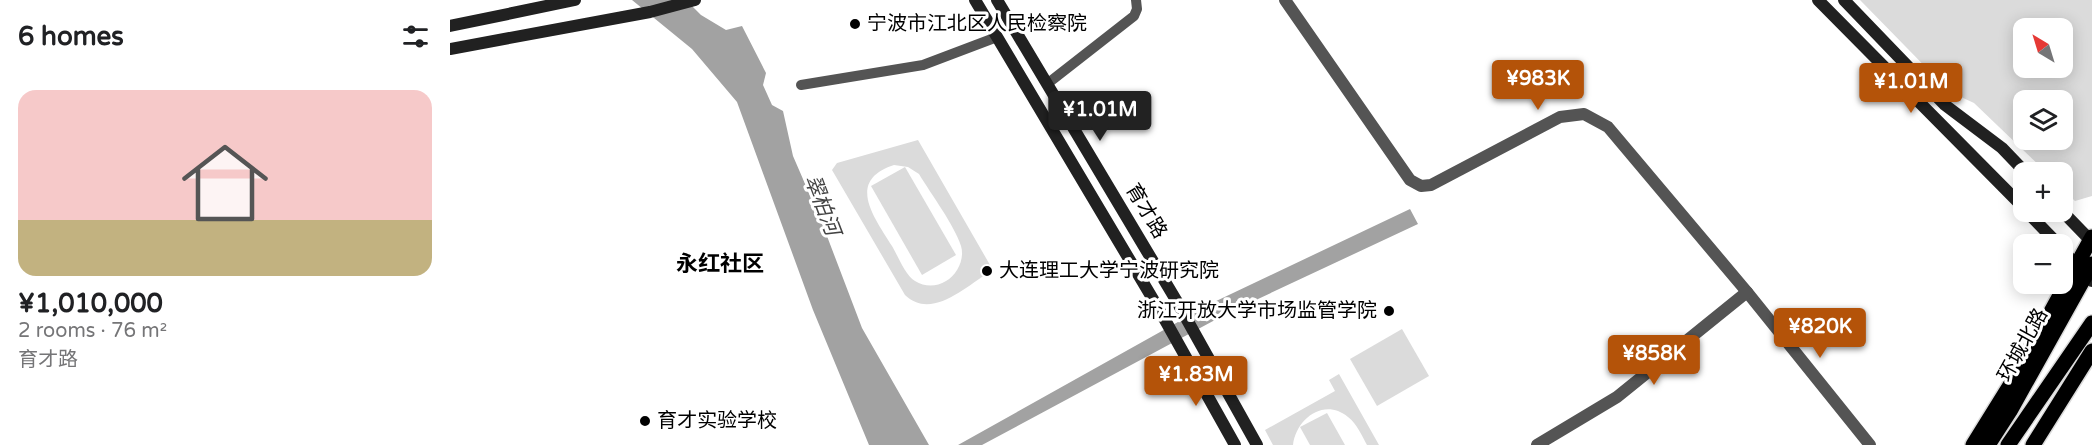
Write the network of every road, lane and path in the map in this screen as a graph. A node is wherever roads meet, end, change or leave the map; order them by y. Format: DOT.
graph roads {
  1 [pos="575,0"];
  2 [pos="695,0"];
  3 [pos="975,0"];
  4 [pos="997,0"];
  5 [pos="1136,0"];
  6 [pos="1285,0"];
  7 [pos="1818,0"];
  8 [pos="1844,0"];
  9 [pos="450,26"];
  10 [pos="997,37"];
  11 [pos="450,49"];
  12 [pos="1047,84"];
  13 [pos="801,85"];
  14 [pos="2015,162"];
  15 [pos="2013,197"];
  16 [pos="2037,222"];
  17 [pos="2073,222"];
  18 [pos="2048,234"];
  19 [pos="2091,240"];
  20 [pos="2073,260"];
  21 [pos="2086,271"];
  22 [pos="1747,292"];
  23 [pos="2092,323"];
  24 [pos="2092,351"];
  25 [pos="1235,445"];
  26 [pos="1257,445"];
  27 [pos="1537,445"];
  28 [pos="1870,445"];
  29 [pos="1974,445"];
  30 [pos="1988,445"];
  31 [pos="2008,445"];
  32 [pos="2033,445"];
  1 -- 9 [label="main road"];
  2 -- 11 [label="main road"];
  3 -- 10 [label="main road, 育才路"];
  4 -- 12 [label="main road, 育才路"];
  5 -- 12 [label="street"];
  6 -- 22 [label="street"];
  7 -- 15 [label="main road"];
  8 -- 14 [label="main road"];
  10 -- 13 [label="street"];
  10 -- 25 [label="main road, 育才路"];
  12 -- 26 [label="main road, 育才路"];
  16 -- 18 [label="main road"];
  17 -- 19 [label="main road"];
  19 -- 21 [label="main road"];
  20 -- 21 [label="main road"];
  21 -- 29 [label="main road"];
  21 -- 30 [label="main road, 环城北路"];
  22 -- 27 [label="street"];
  22 -- 28 [label="street"];
  23 -- 31 [label="main road, 环城北路"];
  24 -- 32 [label="main road"];
}
